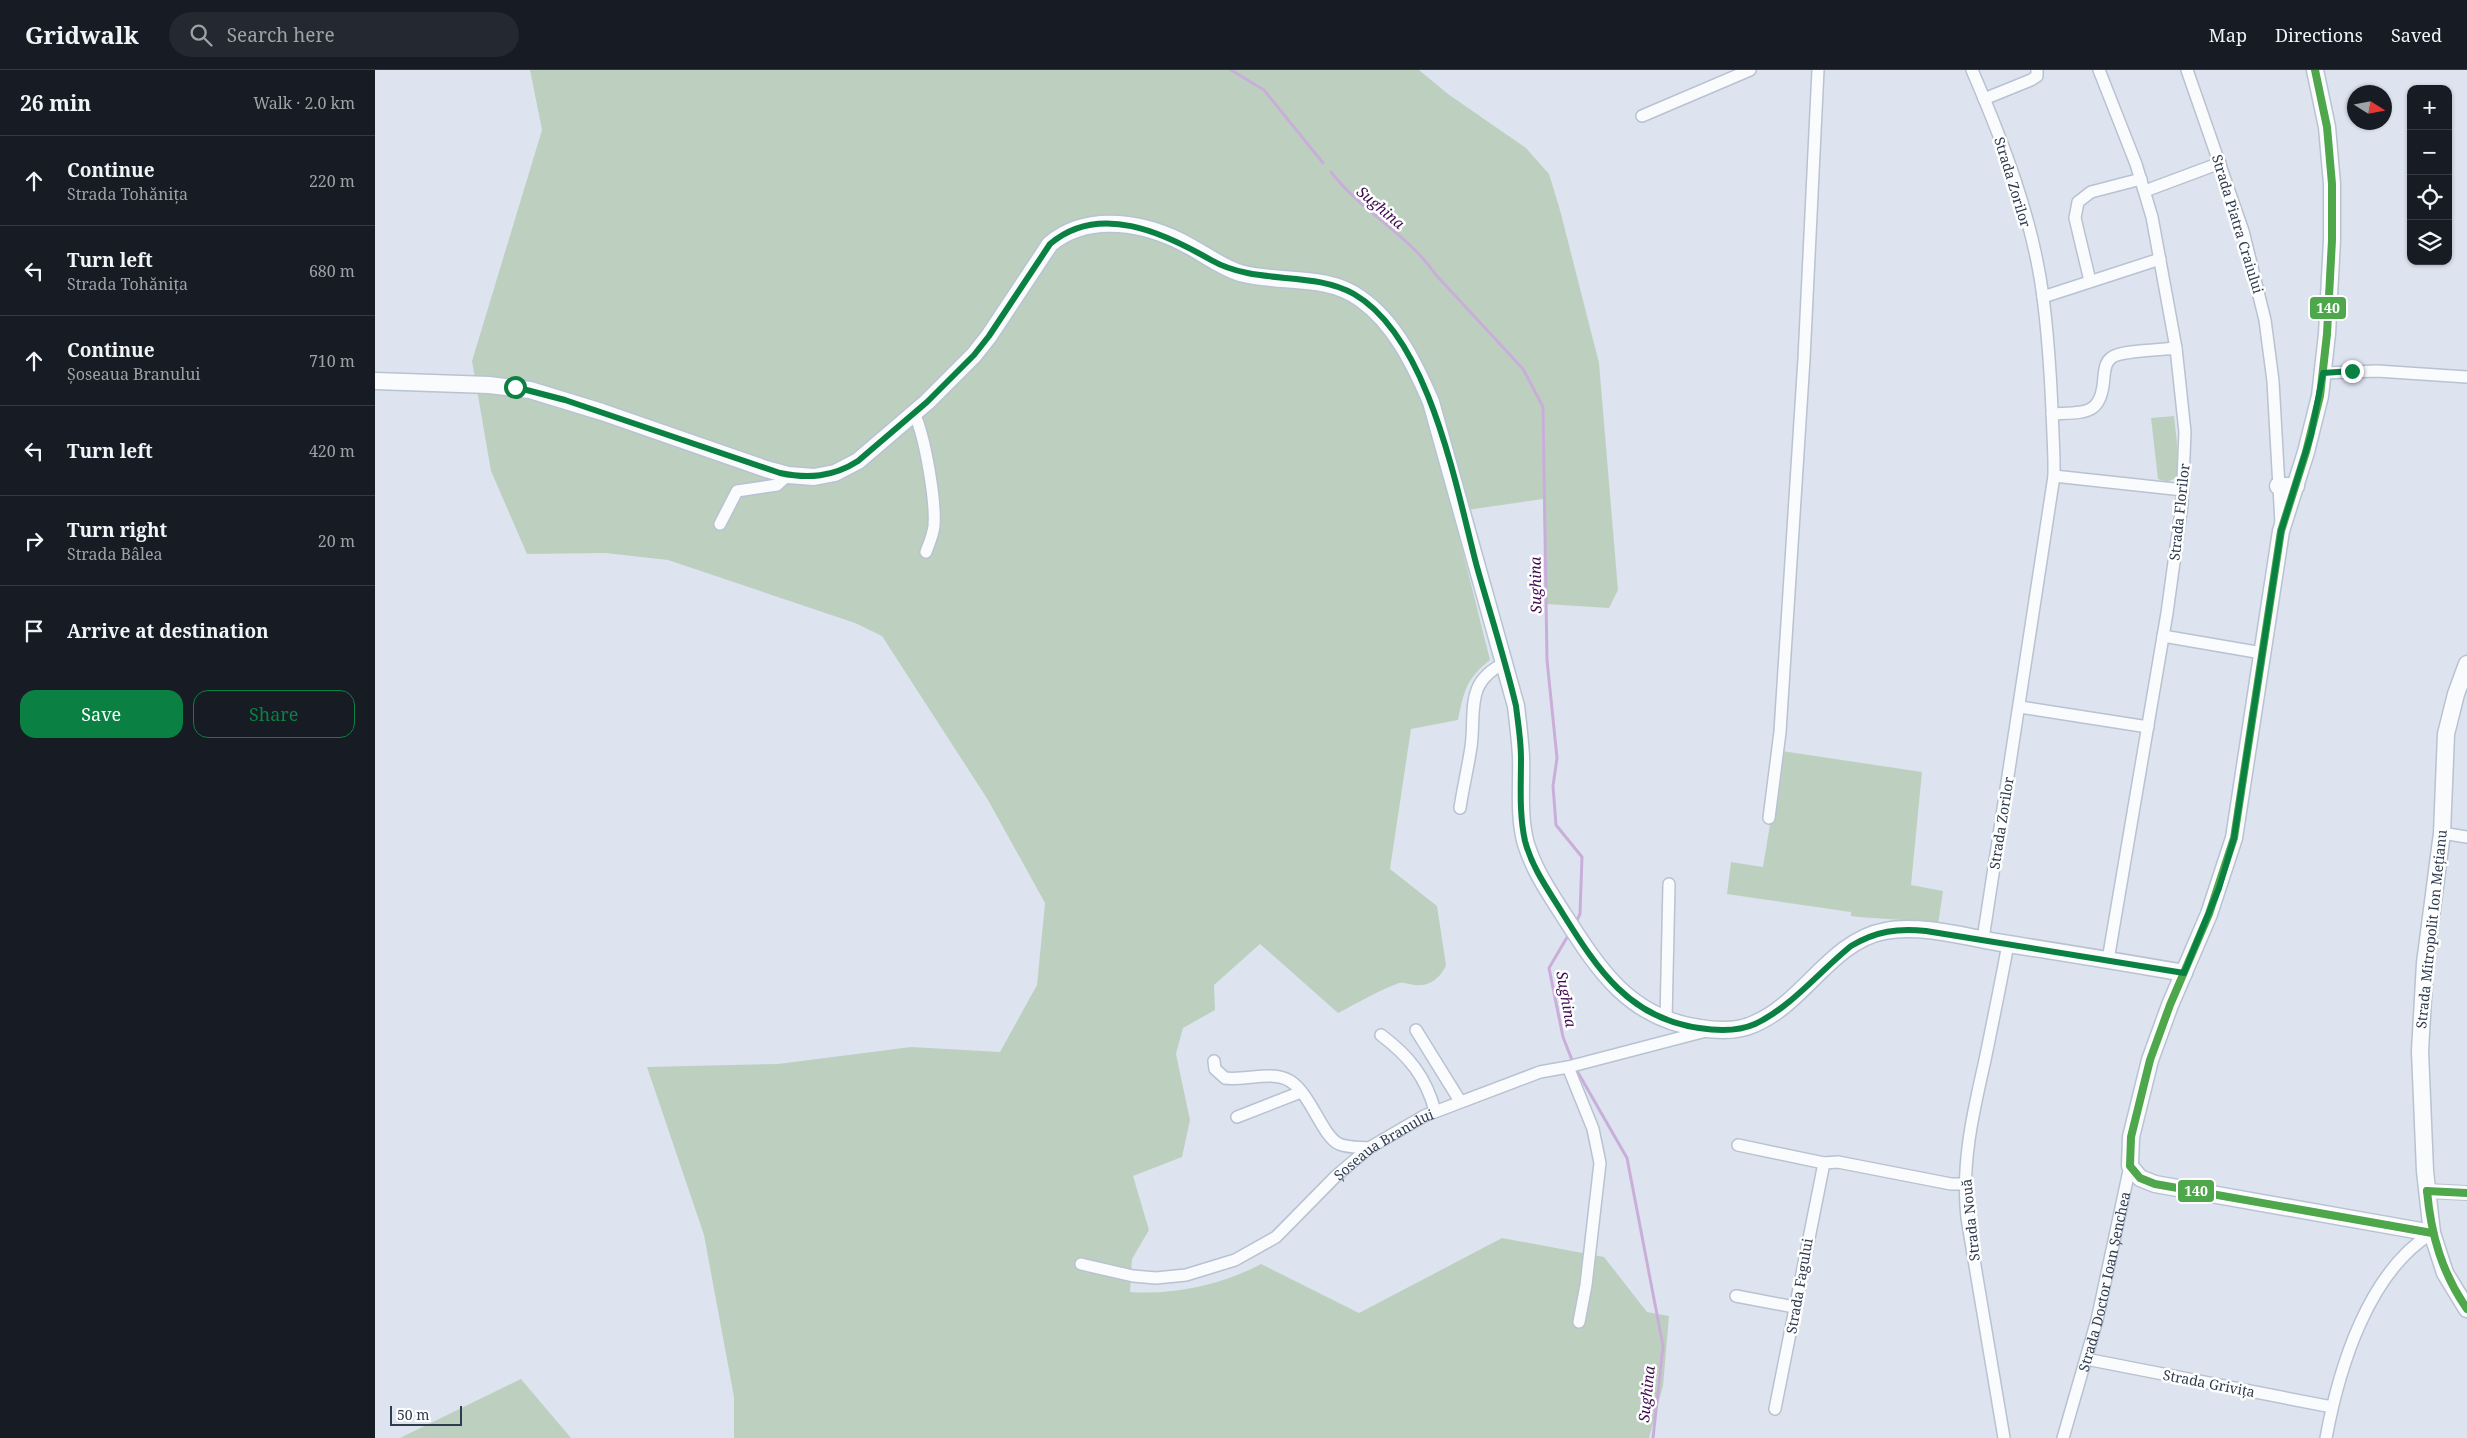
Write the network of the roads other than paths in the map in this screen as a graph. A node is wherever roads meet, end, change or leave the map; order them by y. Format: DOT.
graph roads {
  1 [pos="1750,70"];
  2 [pos="1819,70"];
  3 [pos="1972,70"];
  4 [pos="2037,70"];
  5 [pos="2099,70"];
  6 [pos="2187,70"];
  7 [pos="2315,70"];
  8 [pos="1984,99"];
  9 [pos="1642,116"];
  10 [pos="2220,163"];
  11 [pos="2141,178"];
  12 [pos="2145,191"];
  13 [pos="2160,259"];
  14 [pos="2090,281"];
  15 [pos="2043,297"];
  16 [pos="2176,348"];
  17 [pos="2323,373"];
  18 [pos="2467,377"];
  19 [pos="375,381"];
  20 [pos="914,413"];
  21 [pos="2052,414"];
  22 [pos="788,475"];
  23 [pos="2054,476"];
  24 [pos="2278,486"];
  25 [pos="2296,486"];
  26 [pos="2183,490"];
  27 [pos="721,524"];
  28 [pos="2281,531"];
  29 [pos="926,552"];
  30 [pos="2163,636"];
  31 [pos="2262,653"];
  32 [pos="1505,663"];
  33 [pos="2467,664"];
  34 [pos="2020,707"];
  35 [pos="2148,727"];
  36 [pos="1459,808"];
  37 [pos="1769,818"];
  38 [pos="2442,833"];
  39 [pos="2467,837"];
  40 [pos="1669,884"];
  41 [pos="1983,939"];
  42 [pos="2008,944"];
  43 [pos="2108,960"];
  44 [pos="2184,973"];
  45 [pos="1666,1020"];
  46 [pos="1415,1030"];
  47 [pos="1710,1030"];
  48 [pos="1381,1035"];
  49 [pos="1214,1061"];
  50 [pos="1568,1067"];
  51 [pos="1301,1092"];
  52 [pos="1460,1101"];
  53 [pos="1435,1111"];
  54 [pos="1237,1118"];
  55 [pos="1738,1145"];
  56 [pos="1369,1148"];
  57 [pos="1824,1163"];
  58 [pos="2130,1166"];
  59 [pos="1965,1184"];
  60 [pos="2427,1191"];
  61 [pos="2467,1193"];
  62 [pos="2432,1233"];
  63 [pos="1081,1264"];
  64 [pos="1736,1296"];
  65 [pos="1794,1307"];
  66 [pos="2467,1309"];
  67 [pos="1579,1322"];
  68 [pos="2086,1359"];
  69 [pos="2332,1407"];
  70 [pos="1775,1409"];
  71 [pos="2004,1438"];
  72 [pos="2063,1438"];
  73 [pos="2326,1438"];
  1 -- 9 [label="street"];
  2 -- 37 [label="street"];
  3 -- 8 [label="street, Strada Zorilor"];
  4 -- 8 [label="street"];
  5 -- 11 [label="street, Strada Florilor"];
  6 -- 10 [label="street, Strada Piatra Craiului"];
  7 -- 17 [label="main road, Strada Doctor Ioan Șenchea"];
  8 -- 15 [label="street, Strada Zorilor"];
  10 -- 12 [label="street"];
  10 -- 24 [label="street, Strada Piatra Craiului"];
  11 -- 12 [label="street, Strada Florilor"];
  11 -- 14 [label="street"];
  12 -- 13 [label="street, Strada Florilor"];
  13 -- 14 [label="street"];
  13 -- 16 [label="street, Strada Florilor"];
  14 -- 15 [label="street"];
  15 -- 21 [label="street, Strada Zorilor"];
  16 -- 21 [label="street"];
  16 -- 26 [label="street, Strada Florilor"];
  17 -- 18 [label="street"];
  17 -- 25 [label="main road, Strada Doctor Ioan Șenchea"];
  19 -- 22 [label="main road, Șoseaua Branului"];
  20 -- 22 [label="main road, Șoseaua Branului"];
  20 -- 29 [label="street"];
  20 -- 32 [label="main road, Șoseaua Branului"];
  21 -- 23 [label="street, Strada Zorilor"];
  22 -- 27 [label="street"];
  23 -- 26 [label="street"];
  23 -- 34 [label="street, Strada Zorilor"];
  24 -- 25 [label="main road"];
  24 -- 28 [label="street, Strada Piatra Craiului"];
  25 -- 28 [label="main road, Strada Doctor Ioan Șenchea"];
  26 -- 30 [label="street, Strada Florilor"];
  28 -- 31 [label="main road, Strada Doctor Ioan Șenchea"];
  30 -- 31 [label="street"];
  30 -- 35 [label="street, Strada Florilor"];
  31 -- 44 [label="main road, Strada Doctor Ioan Șenchea"];
  32 -- 36 [label="street"];
  32 -- 45 [label="main road, Șoseaua Branului"];
  33 -- 38 [label="main road, Strada Mitropolit Ion Mețianu"];
  34 -- 35 [label="street"];
  34 -- 41 [label="street, Strada Zorilor"];
  35 -- 43 [label="street, Strada Florilor"];
  38 -- 39 [label="street"];
  38 -- 60 [label="main road, Strada Mitropolit Ion Mețianu"];
  40 -- 45 [label="street"];
  41 -- 42 [label="main road, Șoseaua Branului"];
  41 -- 47 [label="main road, Șoseaua Branului"];
  42 -- 43 [label="main road, Șoseaua Branului"];
  42 -- 59 [label="street, Strada Nouă"];
  43 -- 44 [label="main road, Șoseaua Branului"];
  44 -- 58 [label="main road, Strada Doctor Ioan Șenchea"];
  45 -- 47 [label="main road, Șoseaua Branului"];
  46 -- 52 [label="street"];
  47 -- 50 [label="street, Șoseaua Branului"];
  48 -- 53 [label="street"];
  49 -- 51 [label="street"];
  50 -- 52 [label="street, Șoseaua Branului"];
  50 -- 67 [label="street"];
  51 -- 54 [label="street"];
  51 -- 56 [label="street"];
  52 -- 53 [label="street, Șoseaua Branului"];
  53 -- 56 [label="street, Șoseaua Branului"];
  55 -- 57 [label="street"];
  56 -- 63 [label="street, Șoseaua Branului"];
  57 -- 59 [label="street"];
  57 -- 65 [label="street, Strada Fagului"];
  58 -- 62 [label="main road"];
  58 -- 68 [label="street, Strada Doctor Ioan Șenchea"];
  59 -- 71 [label="street, Strada Nouă"];
  60 -- 61 [label="street"];
  60 -- 62 [label="main road, Strada Mitropolit Ion Mețianu"];
  62 -- 66 [label="main road, Strada Mitropolit Ion Mețianu"];
  62 -- 69 [label="street"];
  64 -- 65 [label="street"];
  65 -- 70 [label="street, Strada Fagului"];
  68 -- 69 [label="street, Strada Grivița"];
  68 -- 72 [label="street, Strada Doctor Ioan Șenchea"];
  69 -- 73 [label="street"];
}
